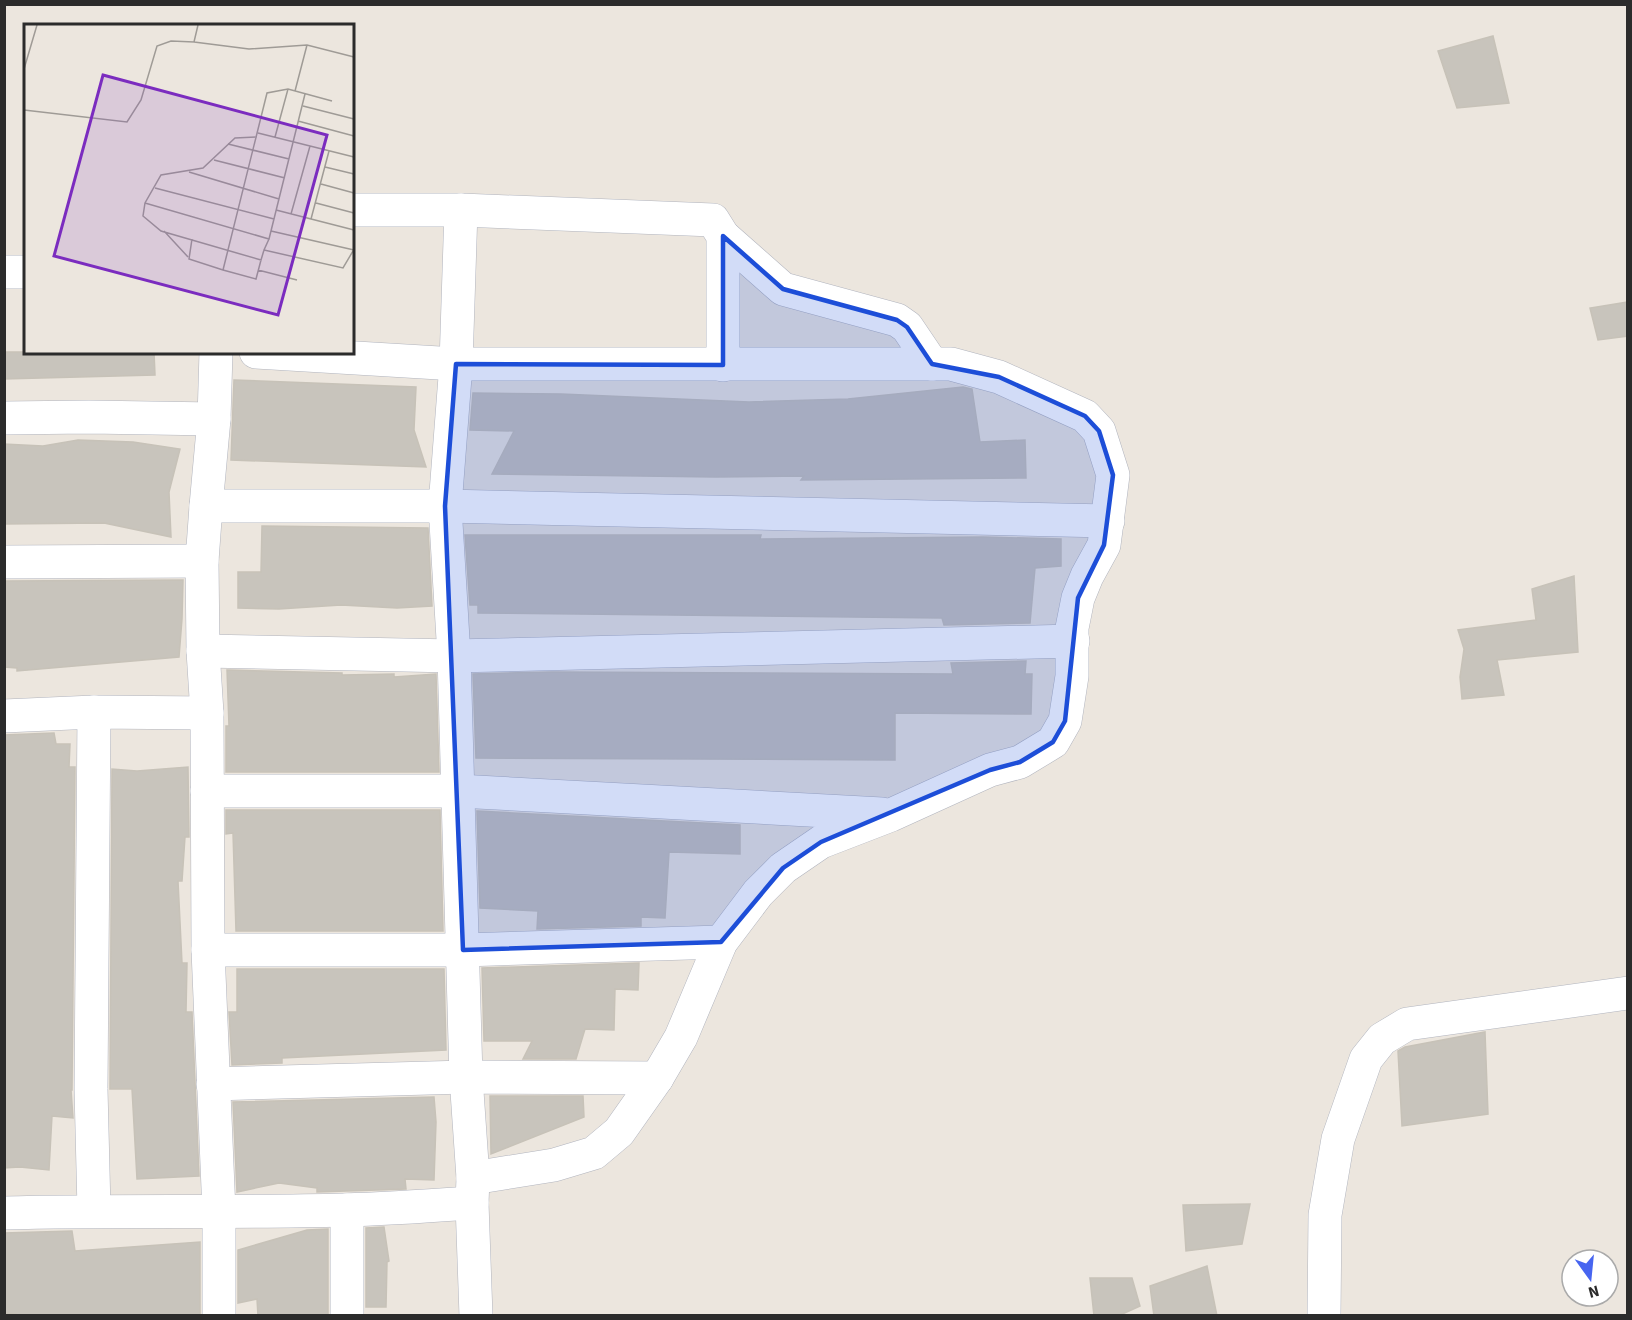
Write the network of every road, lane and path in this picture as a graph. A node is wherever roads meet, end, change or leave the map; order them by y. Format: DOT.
graph roads {
  1 [pos="354,210"];
  2 [pos="461,210"];
  3 [pos="723,236"];
  4 [pos="4,272"];
  5 [pos="24,272"];
  6 [pos="216,354"];
  7 [pos="289,354"];
  8 [pos="456,364"];
  9 [pos="932,364"];
  10 [pos="723,365"];
  11 [pos="4,418"];
  12 [pos="214,419"];
  13 [pos="206,506"];
  14 [pos="446,506"];
  15 [pos="1108,521"];
  16 [pos="202,561"];
  17 [pos="4,562"];
  18 [pos="1073,641"];
  19 [pos="203,651"];
  20 [pos="454,656"];
  21 [pos="94,712"];
  22 [pos="207,713"];
  23 [pos="4,716"];
  24 [pos="458,790"];
  25 [pos="207,791"];
  26 [pos="891,815"];
  27 [pos="721,942"];
  28 [pos="208,950"];
  29 [pos="463,950"];
  30 [pos="1628,993"];
  31 [pos="466,1077"];
  32 [pos="657,1078"];
  33 [pos="213,1084"];
  34 [pos="473,1191"];
  35 [pos="93,1210"];
  36 [pos="347,1210"];
  37 [pos="219,1212"];
  38 [pos="4,1213"];
  39 [pos="219,1316"];
  40 [pos="347,1316"];
  41 [pos="476,1316"];
  42 [pos="1324,1316"];
  1 -- 2 [label="street"];
  2 -- 3 [label="street"];
  2 -- 8 [label="street"];
  3 -- 9 [label="street"];
  3 -- 10 [label="street"];
  4 -- 5 [label="street"];
  6 -- 12 [label="street"];
  7 -- 8 [label="street"];
  8 -- 10 [label="street"];
  8 -- 14 [label="street"];
  9 -- 10 [label="street"];
  9 -- 15 [label="street"];
  11 -- 12 [label="street"];
  12 -- 13 [label="street"];
  13 -- 14 [label="street"];
  13 -- 16 [label="street"];
  14 -- 15 [label="street"];
  14 -- 20 [label="street"];
  15 -- 18 [label="street"];
  16 -- 17 [label="street"];
  16 -- 19 [label="street"];
  18 -- 20 [label="street"];
  18 -- 26 [label="street"];
  19 -- 20 [label="street"];
  19 -- 22 [label="street"];
  20 -- 24 [label="street"];
  21 -- 22 [label="street"];
  21 -- 23 [label="street"];
  21 -- 35 [label="street"];
  22 -- 25 [label="street"];
  24 -- 25 [label="street"];
  24 -- 26 [label="street"];
  24 -- 29 [label="street"];
  25 -- 28 [label="street"];
  26 -- 27 [label="street"];
  27 -- 29 [label="street"];
  27 -- 32 [label="street"];
  28 -- 29 [label="street"];
  28 -- 33 [label="street"];
  29 -- 31 [label="street"];
  30 -- 42 [label="street"];
  31 -- 32 [label="street"];
  31 -- 33 [label="street"];
  31 -- 34 [label="street"];
  32 -- 34 [label="street"];
  33 -- 37 [label="street"];
  34 -- 36 [label="street"];
  34 -- 41 [label="street"];
  35 -- 37 [label="street"];
  35 -- 38 [label="street"];
  36 -- 37 [label="street"];
  36 -- 40 [label="street"];
  37 -- 39 [label="street"];
}
